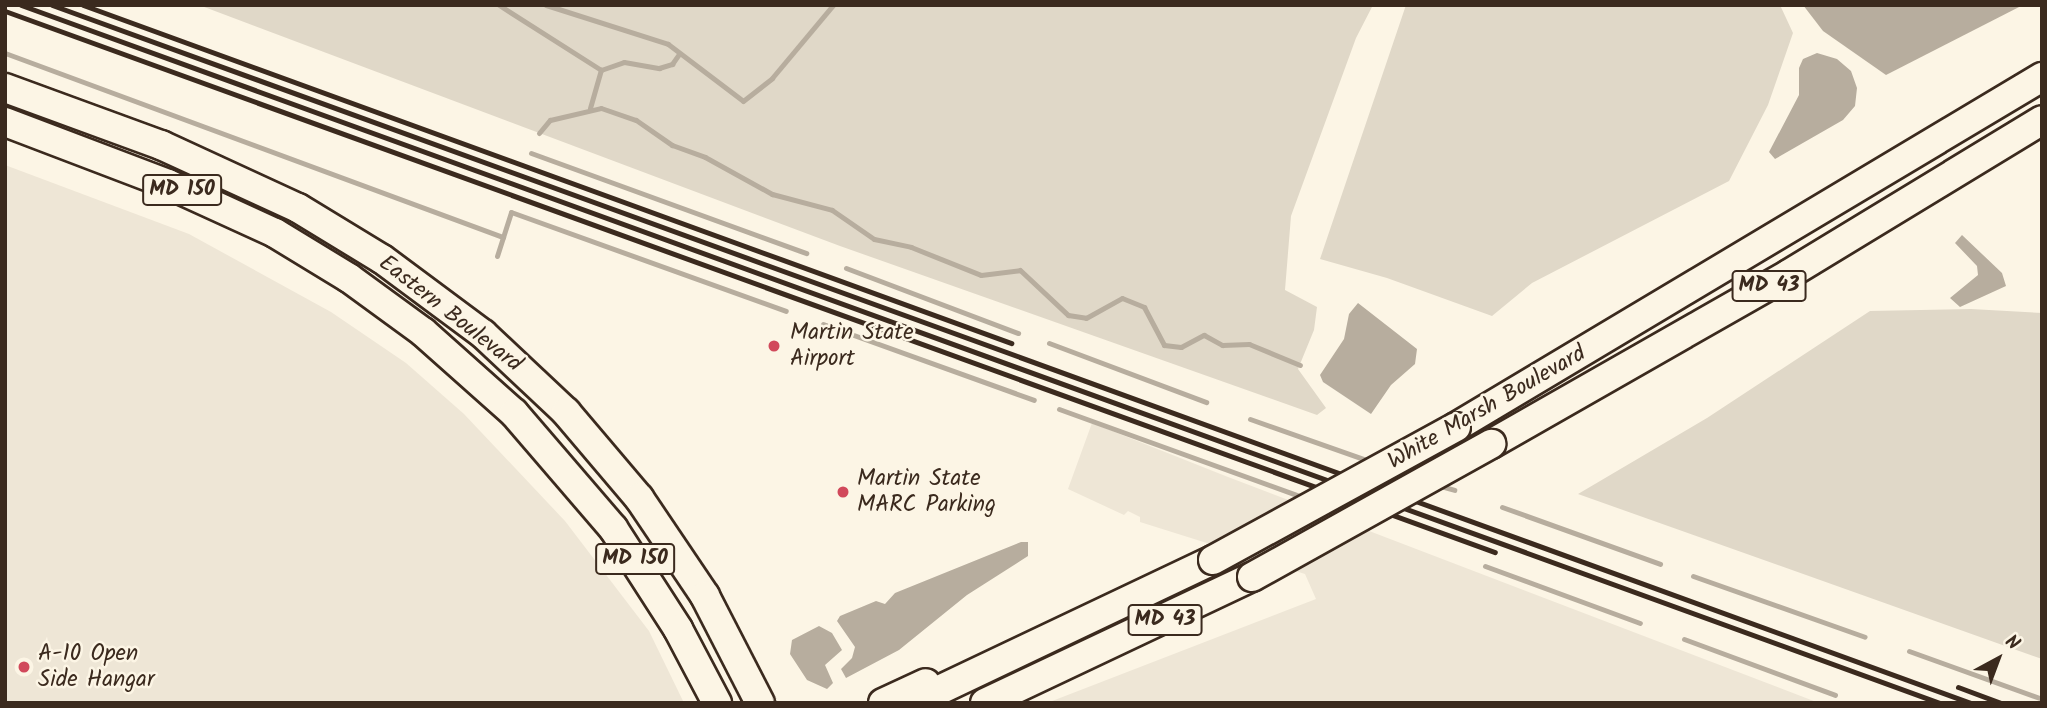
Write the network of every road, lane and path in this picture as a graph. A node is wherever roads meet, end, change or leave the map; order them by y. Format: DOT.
graph roads {
  1 [pos="2042,78"];
  2 [pos="5,88"];
  3 [pos="2042,120"];
  4 [pos="5,122"];
  5 [pos="730,640"];
  6 [pos="982,671"];
  7 [pos="717,703"];
  8 [pos="760,703"];
  9 [pos="777,703"];
  10 [pos="883,703"];
  11 [pos="912,703"];
  12 [pos="985,703"];
  1 -- 6 [label="main road, White Marsh Boulevard / MD 43, bridge"];
  2 -- 5 [label="main road, Eastern Boulevard / MD 150"];
  3 -- 12 [label="main road, White Marsh Boulevard / MD 43, bridge"];
  4 -- 7 [label="main road, Eastern Boulevard / MD 150"];
  5 -- 8 [label="main road, Eastern Boulevard / MD 150"];
  5 -- 9 [label="main road"];
  6 -- 10 [label="main road"];
  6 -- 11 [label="main road, White Marsh Boulevard / MD 43"];
}
